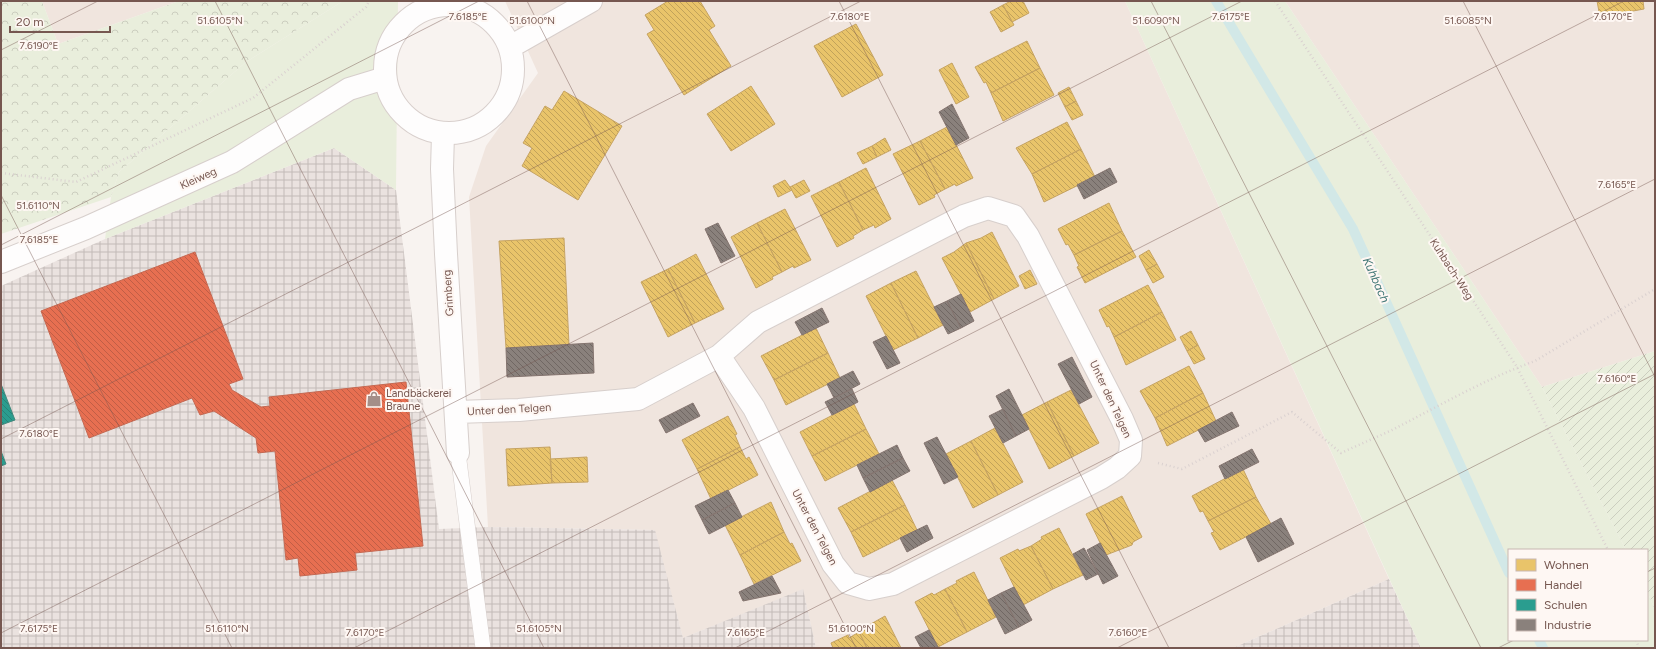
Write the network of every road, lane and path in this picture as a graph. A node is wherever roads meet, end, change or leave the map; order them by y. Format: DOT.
graph roads {
  1 [pos="369,1"];
  2 [pos="590,1"];
  3 [pos="1275,1"];
  4 [pos="433,4"];
  5 [pos="510,47"];
  6 [pos="385,78"];
  7 [pos="442,134"];
  8 [pos="1,173"];
  9 [pos="1,262"];
  10 [pos="1655,289"];
  11 [pos="719,356"];
  12 [pos="1517,367"];
  13 [pos="456,412"];
  14 [pos="458,453"];
  15 [pos="1130,456"];
  16 [pos="1608,549"];
  17 [pos="483,648"];
  1 -- 8 [label="path"];
  2 -- 5 [label="street"];
  3 -- 12 [label="path, Kuhbach-Weg"];
  4 -- 5 [label="street"];
  4 -- 6 [label="street"];
  5 -- 7 [label="street"];
  6 -- 7 [label="street"];
  6 -- 9 [label="street, Kleiweg"];
  7 -- 13 [label="street, Grimberg"];
  10 -- 12 [label="path"];
  11 -- 13 [label="street, Unter den Telgen"];
  11 -- 15 [label="street, Unter den Telgen"];
  11 -- 15 [label="street, Unter den Telgen"];
  12 -- 15 [label="path"];
  12 -- 16 [label="path, Kuhbach-Weg"];
  13 -- 14 [label="street, Grimberg"];
  14 -- 17 [label="lane"];
}
